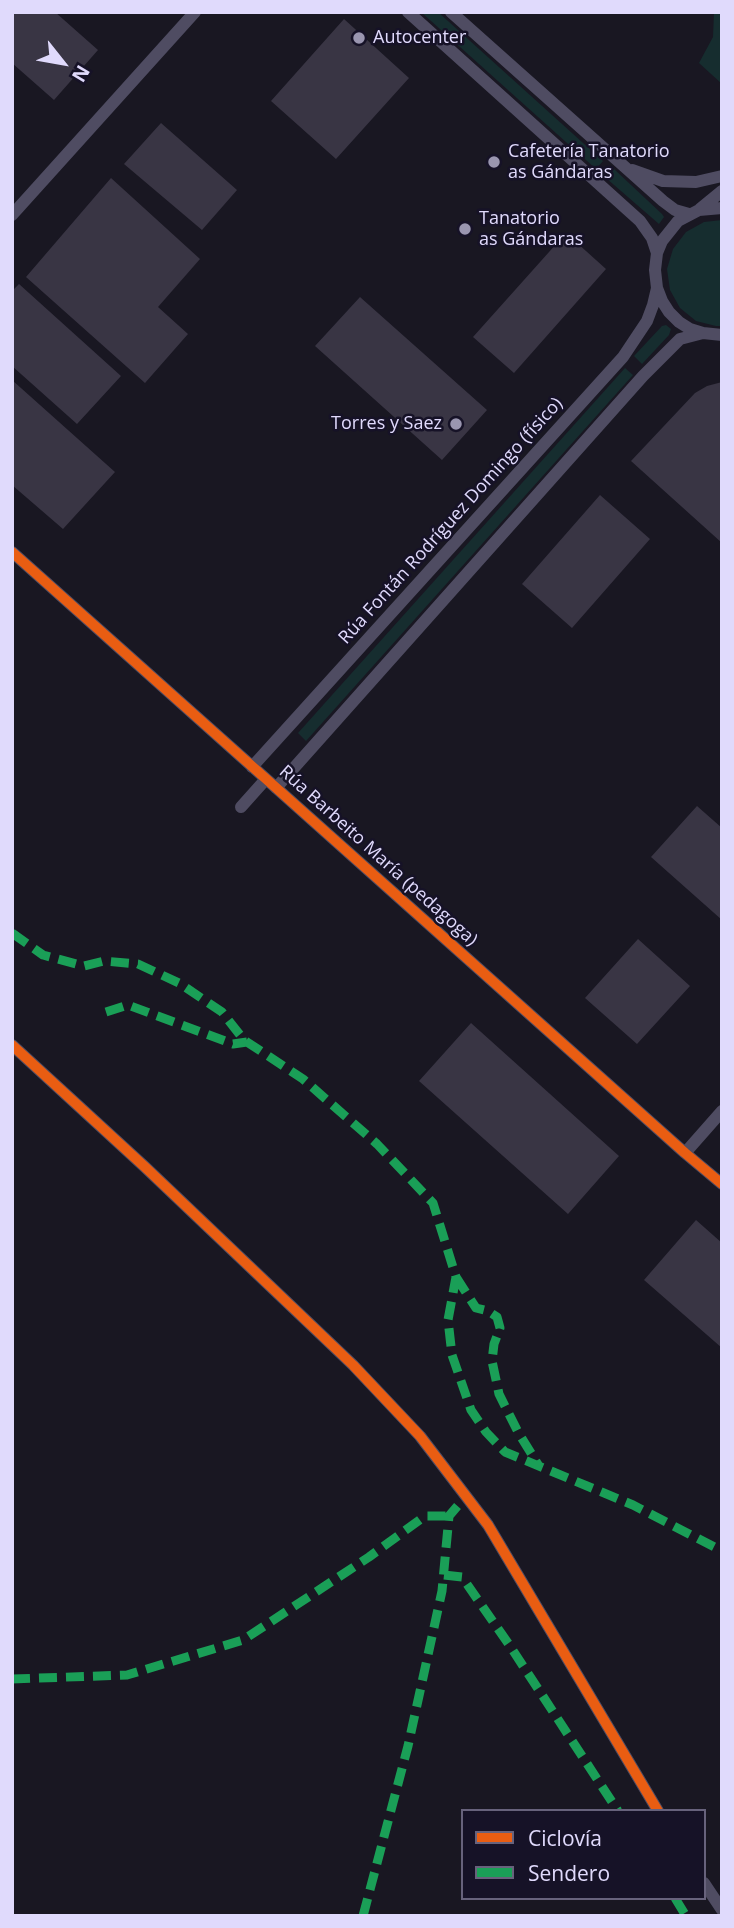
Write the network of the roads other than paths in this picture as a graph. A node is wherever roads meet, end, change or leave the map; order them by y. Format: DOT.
graph roads {
  1 [pos="195,12"];
  2 [pos="408,12"];
  3 [pos="452,12"];
  4 [pos="625,167"];
  5 [pos="722,176"];
  6 [pos="722,191"];
  7 [pos="722,208"];
  8 [pos="694,212"];
  9 [pos="12,215"];
  10 [pos="657,253"];
  11 [pos="657,288"];
  12 [pos="703,333"];
  13 [pos="722,335"];
  14 [pos="12,552"];
  15 [pos="252,767"];
  16 [pos="271,784"];
  17 [pos="241,807"];
  18 [pos="12,1045"];
  19 [pos="722,1111"];
  20 [pos="685,1153"];
  21 [pos="722,1184"];
  22 [pos="657,1809"];
  23 [pos="706,1886"];
  24 [pos="722,1910"];
  1 -- 9 [label="street"];
  2 -- 10 [label="street"];
  3 -- 4 [label="street"];
  4 -- 5 [label="street"];
  4 -- 8 [label="street"];
  6 -- 8 [label="street"];
  7 -- 8 [label="street"];
  8 -- 10 [label="street"];
  10 -- 11 [label="street"];
  11 -- 12 [label="street"];
  11 -- 15 [label="street, Rúa Fontán Rodríguez Domingo (físico)"];
  12 -- 13 [label="street"];
  12 -- 16 [label="street"];
  14 -- 15 [label="street, Rúa Barbeito María (pedagoga)"];
  15 -- 16 [label="street, Rúa Barbeito María (pedagoga)"];
  16 -- 17 [label="street"];
  16 -- 20 [label="street, Rúa Barbeito María (pedagoga)"];
  18 -- 22 [label="street"];
  19 -- 20 [label="street"];
  20 -- 21 [label="street, Rúa Barbeito María (pedagoga)"];
  23 -- 24 [label="street"];
}
